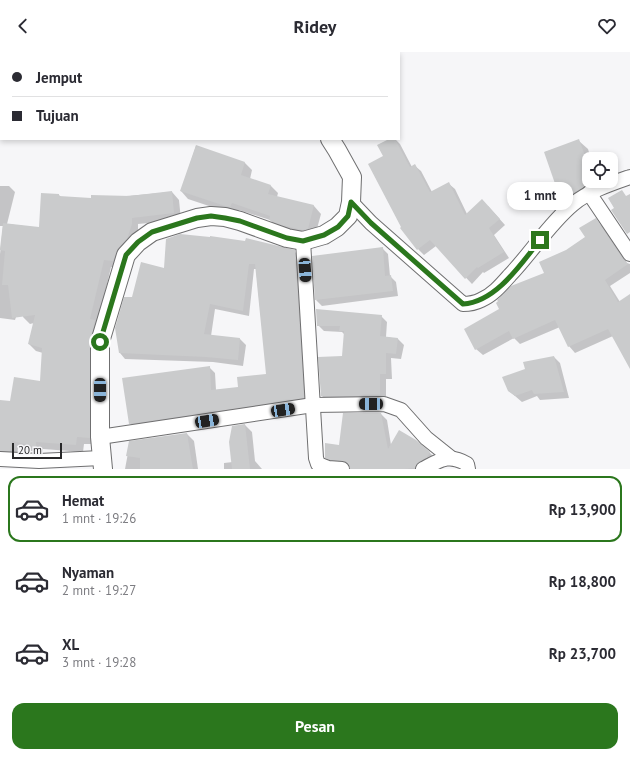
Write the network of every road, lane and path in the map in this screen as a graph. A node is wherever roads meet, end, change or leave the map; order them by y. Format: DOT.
graph roads {
  1 [pos="331,140"];
  2 [pos="630,177"];
  3 [pos="589,193"];
  4 [pos="351,202"];
  5 [pos="303,241"];
  6 [pos="630,254"];
  7 [pos="313,405"];
  8 [pos="100,438"];
  9 [pos="451,458"];
  10 [pos="0,459"];
  11 [pos="102,463"];
  12 [pos="342,469"];
  13 [pos="422,469"];
  14 [pos="468,469"];
  1 -- 4 [label="street"];
  2 -- 3 [label="street"];
  3 -- 4 [label="street"];
  3 -- 6 [label="street"];
  4 -- 5 [label="street"];
  5 -- 7 [label="street"];
  5 -- 8 [label="street"];
  7 -- 8 [label="street"];
  7 -- 9 [label="street"];
  7 -- 12 [label="street"];
  8 -- 11 [label="street"];
  9 -- 13 [label="street"];
  9 -- 14 [label="street"];
  10 -- 11 [label="street"];
}
